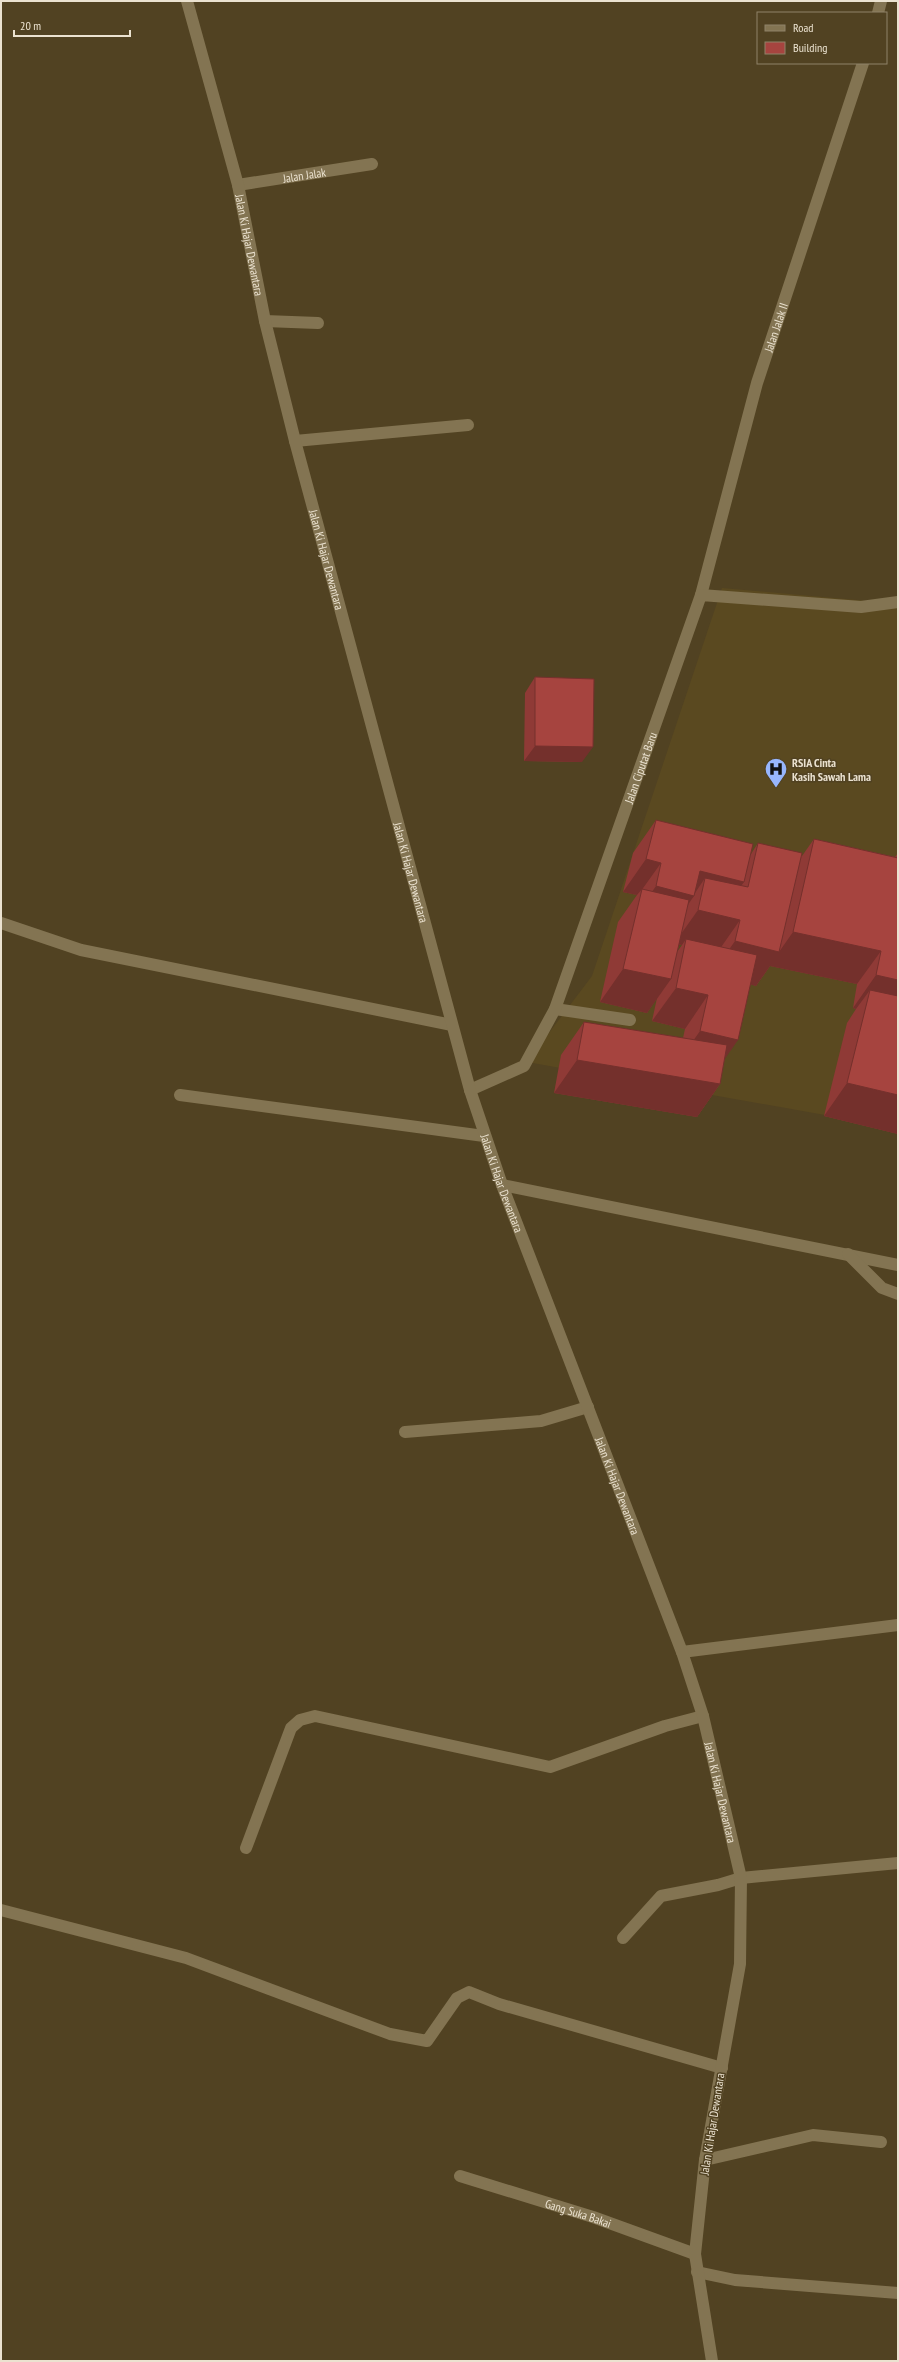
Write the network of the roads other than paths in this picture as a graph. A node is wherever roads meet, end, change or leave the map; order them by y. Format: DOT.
graph roads {
  1 [pos="187,1"];
  2 [pos="881,1"];
  3 [pos="878,12"];
  4 [pos="863,64"];
  5 [pos="372,164"];
  6 [pos="238,184"];
  7 [pos="265,321"];
  8 [pos="318,323"];
  9 [pos="468,425"];
  10 [pos="295,442"];
  11 [pos="701,595"];
  12 [pos="898,602"];
  13 [pos="1,923"];
  14 [pos="555,1009"];
  15 [pos="630,1020"];
  16 [pos="452,1025"];
  17 [pos="470,1090"];
  18 [pos="180,1095"];
  19 [pos="484,1136"];
  20 [pos="502,1185"];
  21 [pos="848,1254"];
  22 [pos="898,1265"];
  23 [pos="898,1294"];
  24 [pos="588,1407"];
  25 [pos="405,1432"];
  26 [pos="898,1625"];
  27 [pos="682,1652"];
  28 [pos="703,1716"];
  29 [pos="246,1848"];
  30 [pos="898,1863"];
  31 [pos="741,1878"];
  32 [pos="1,1910"];
  33 [pos="623,1938"];
  34 [pos="722,2068"];
  35 [pos="881,2142"];
  36 [pos="705,2160"];
  37 [pos="460,2176"];
  38 [pos="695,2254"];
  39 [pos="697,2272"];
  40 [pos="898,2293"];
  41 [pos="712,2361"];
  1 -- 6 [label="street, Jalan Ki Hajar Dewantara"];
  2 -- 3 [label="street"];
  4 -- 11 [label="street, Jalan Jalak II"];
  5 -- 6 [label="street, Jalan Jalak"];
  6 -- 7 [label="street, Jalan Ki Hajar Dewantara"];
  7 -- 8 [label="street"];
  7 -- 10 [label="street, Jalan Ki Hajar Dewantara"];
  9 -- 10 [label="street"];
  10 -- 16 [label="street, Jalan Ki Hajar Dewantara"];
  11 -- 12 [label="street"];
  11 -- 14 [label="street, Jalan Ciputat Baru"];
  13 -- 16 [label="street"];
  14 -- 15 [label="street"];
  14 -- 17 [label="street, Jalan Ciputat Baru"];
  16 -- 17 [label="street, Jalan Ki Hajar Dewantara"];
  17 -- 19 [label="street, Jalan Ki Hajar Dewantara"];
  18 -- 19 [label="street"];
  19 -- 20 [label="street, Jalan Ki Hajar Dewantara"];
  20 -- 21 [label="street"];
  20 -- 24 [label="street, Jalan Ki Hajar Dewantara"];
  21 -- 22 [label="street"];
  21 -- 23 [label="street"];
  24 -- 25 [label="street"];
  24 -- 27 [label="street, Jalan Ki Hajar Dewantara"];
  26 -- 27 [label="street"];
  27 -- 28 [label="street, Jalan Ki Hajar Dewantara"];
  28 -- 29 [label="street"];
  28 -- 31 [label="street, Jalan Ki Hajar Dewantara"];
  30 -- 31 [label="street"];
  31 -- 33 [label="street"];
  31 -- 34 [label="street, Jalan Ki Hajar Dewantara"];
  32 -- 34 [label="street"];
  34 -- 36 [label="street, Jalan Ki Hajar Dewantara"];
  35 -- 36 [label="street"];
  36 -- 38 [label="street, Jalan Ki Hajar Dewantara"];
  37 -- 38 [label="street, Gang Suka Bakai"];
  38 -- 39 [label="street, Jalan Ki Hajar Dewantara"];
  39 -- 40 [label="street"];
  39 -- 41 [label="street, Jalan Ki Hajar Dewantara"];
}
